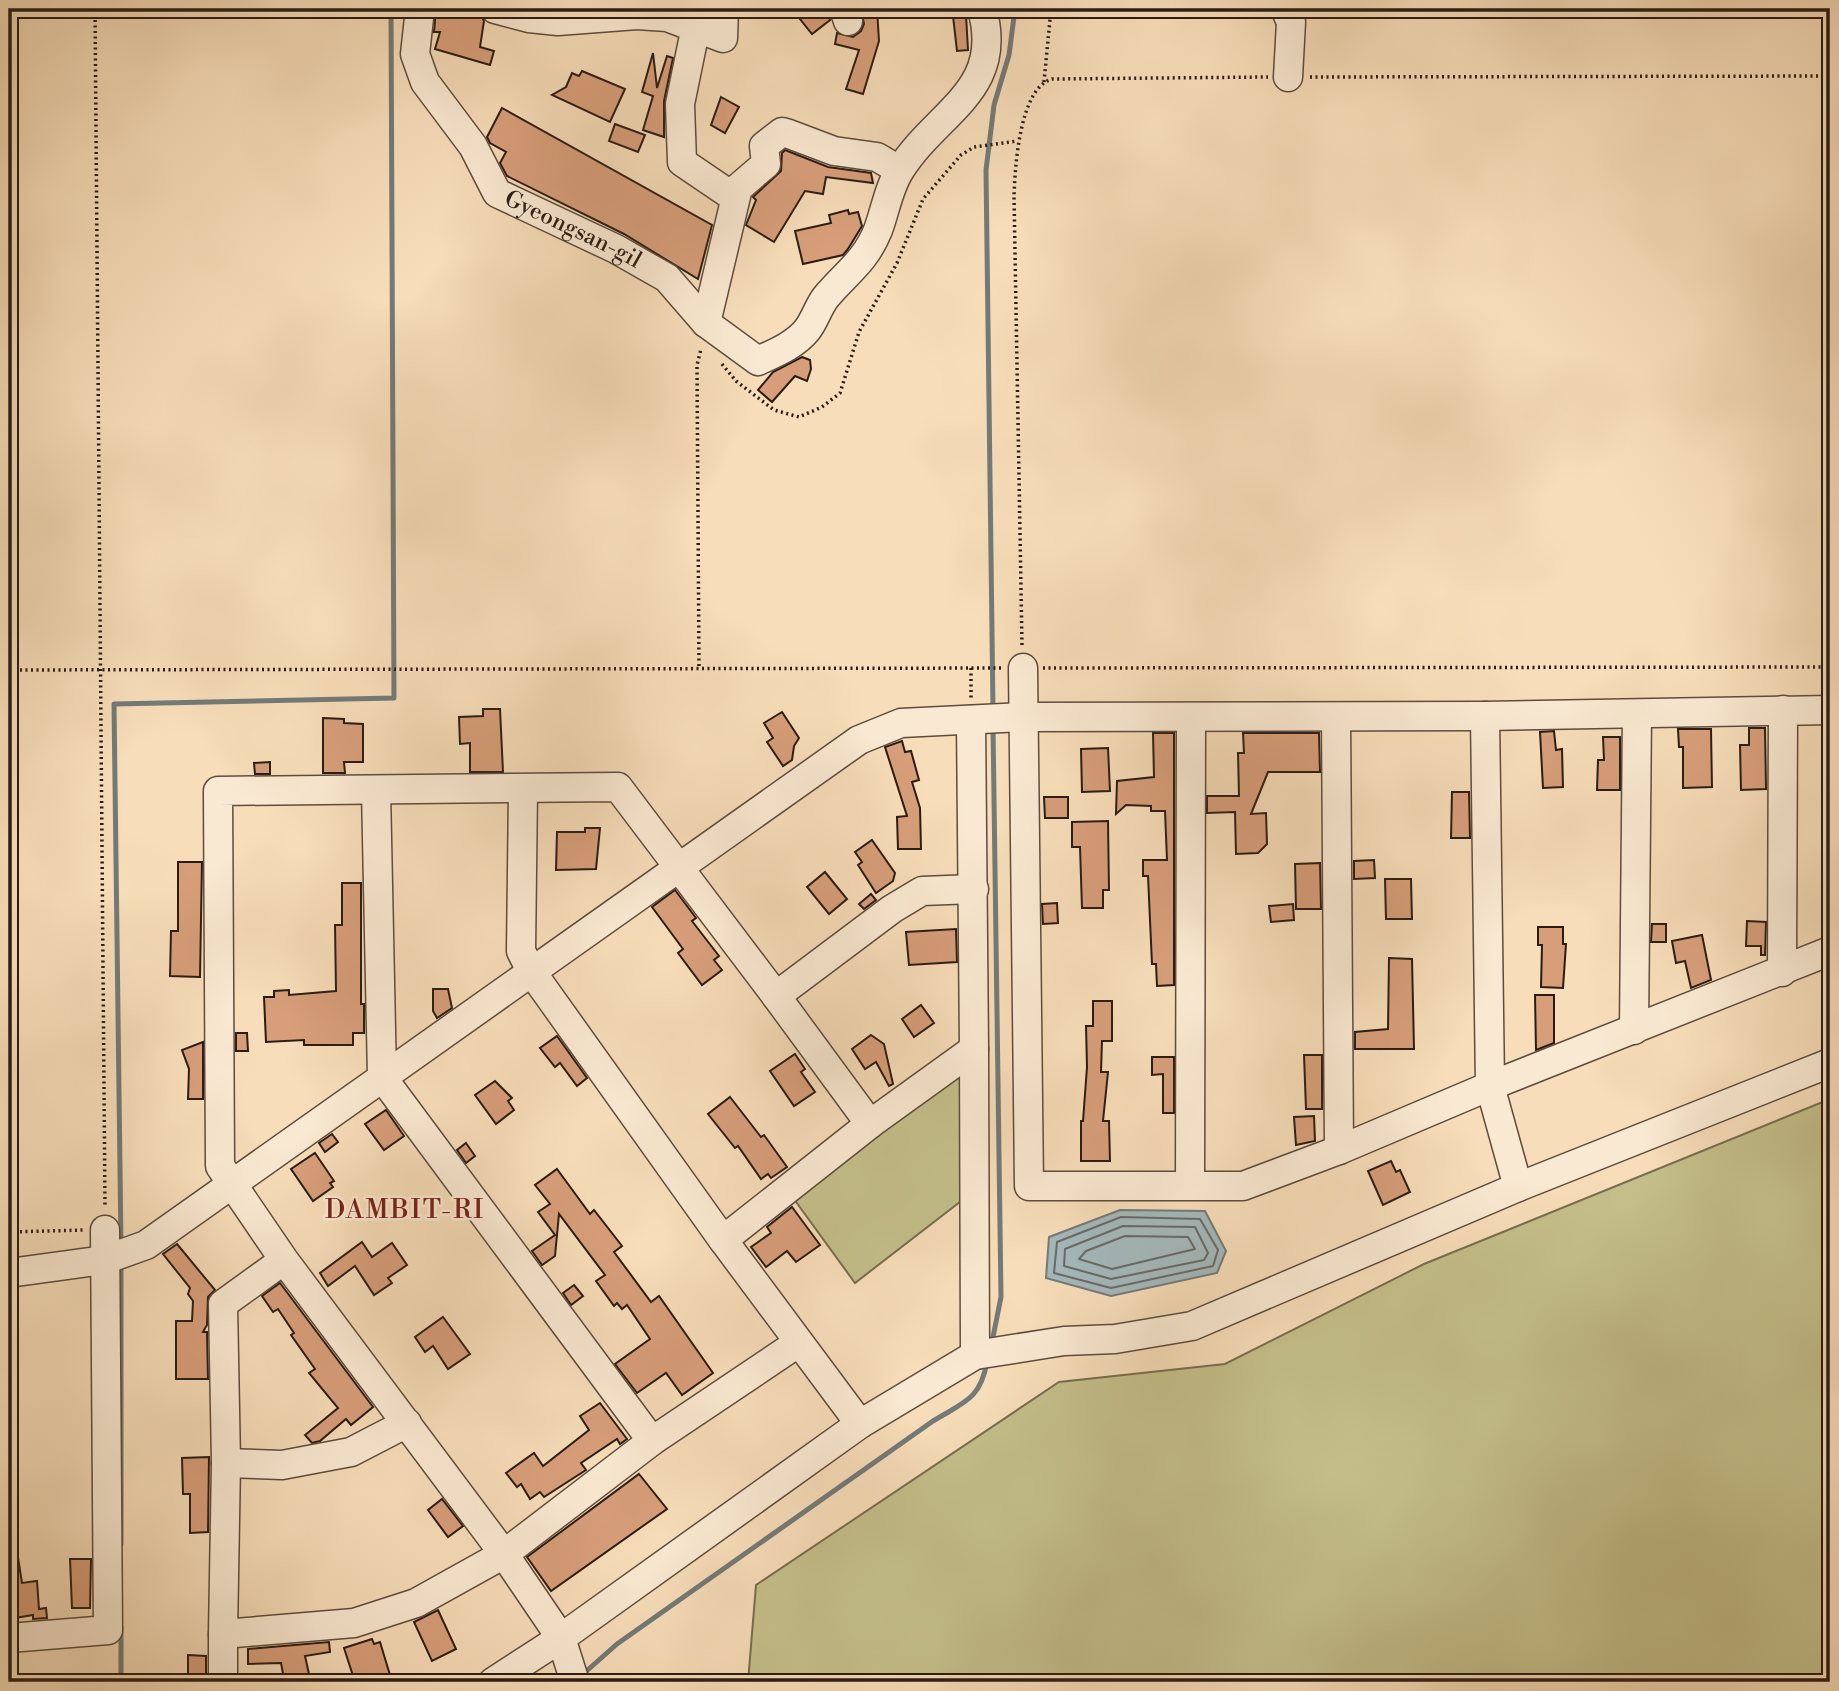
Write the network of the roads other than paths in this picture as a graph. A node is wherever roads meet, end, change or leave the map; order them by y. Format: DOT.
graph roads {
  1 [pos="420,9"];
  2 [pos="495,9"];
  3 [pos="724,9"];
  4 [pos="982,9"];
  5 [pos="1292,13"];
  6 [pos="696,26"];
  7 [pos="1288,77"];
  8 [pos="899,170"];
  9 [pos="735,198"];
  10 [pos="706,323"];
  11 [pos="1023,668"];
  12 [pos="1783,710"];
  13 [pos="1830,710"];
  14 [pos="1637,714"];
  15 [pos="1485,716"];
  16 [pos="1336,717"];
  17 [pos="1025,718"];
  18 [pos="1191,718"];
  19 [pos="971,720"];
  20 [pos="376,790"];
  21 [pos="523,790"];
  22 [pos="680,865"];
  23 [pos="974,889"];
  24 [pos="1830,951"];
  25 [pos="531,971"];
  26 [pos="1782,972"];
  27 [pos="776,996"];
  28 [pos="1634,1030"];
  29 [pos="974,1049"];
  30 [pos="1830,1063"];
  31 [pos="382,1077"];
  32 [pos="1490,1086"];
  33 [pos="870,1124"];
  34 [pos="1339,1150"];
  35 [pos="231,1185"];
  36 [pos="1189,1185"];
  37 [pos="1518,1187"];
  38 [pos="105,1230"];
  39 [pos="723,1240"];
  40 [pos="104,1260"];
  41 [pos="284,1260"];
  42 [pos="9,1273"];
  43 [pos="798,1343"];
  44 [pos="975,1355"];
  45 [pos="407,1423"];
  46 [pos="860,1424"];
  47 [pos="652,1441"];
  48 [pos="226,1463"];
  49 [pos="505,1554"];
  50 [pos="223,1634"];
  51 [pos="9,1638"];
  52 [pos="564,1646"];
  53 [pos="223,1682"];
  54 [pos="494,1682"];
  55 [pos="575,1682"];
  1 -- 10 [label="street, Gyeongsan-gil"];
  2 -- 6 [label="street"];
  3 -- 6 [label="street"];
  4 -- 8 [label="street, Gyeongsan-gil"];
  5 -- 7 [label="street"];
  6 -- 9 [label="street"];
  8 -- 9 [label="street"];
  8 -- 10 [label="street, Gyeongsan-gil"];
  9 -- 10 [label="street"];
  11 -- 17 [label="street"];
  12 -- 13 [label="street"];
  12 -- 14 [label="street"];
  12 -- 26 [label="street"];
  14 -- 15 [label="street"];
  14 -- 28 [label="street"];
  15 -- 16 [label="street"];
  15 -- 32 [label="street"];
  16 -- 18 [label="street"];
  16 -- 34 [label="street"];
  17 -- 18 [label="street"];
  17 -- 19 [label="street"];
  17 -- 36 [label="street"];
  18 -- 36 [label="street"];
  19 -- 22 [label="street"];
  19 -- 23 [label="street"];
  20 -- 21 [label="street"];
  20 -- 31 [label="street"];
  20 -- 35 [label="street"];
  21 -- 22 [label="street"];
  21 -- 25 [label="street"];
  22 -- 25 [label="street"];
  22 -- 27 [label="street"];
  23 -- 27 [label="street"];
  23 -- 29 [label="street"];
  24 -- 26 [label="street"];
  25 -- 31 [label="street"];
  25 -- 39 [label="street"];
  26 -- 28 [label="street"];
  27 -- 33 [label="street"];
  28 -- 32 [label="street"];
  29 -- 33 [label="street"];
  29 -- 44 [label="street"];
  30 -- 37 [label="street"];
  31 -- 35 [label="street"];
  31 -- 47 [label="street"];
  32 -- 34 [label="street"];
  32 -- 37 [label="street"];
  33 -- 39 [label="street"];
  34 -- 36 [label="street"];
  35 -- 40 [label="street"];
  35 -- 41 [label="street"];
  37 -- 44 [label="street"];
  38 -- 40 [label="street"];
  39 -- 43 [label="street"];
  40 -- 42 [label="street"];
  40 -- 51 [label="street"];
  41 -- 45 [label="street"];
  41 -- 48 [label="street"];
  43 -- 46 [label="street"];
  43 -- 47 [label="street"];
  44 -- 46 [label="street"];
  45 -- 48 [label="street"];
  45 -- 49 [label="street"];
  46 -- 52 [label="street"];
  47 -- 49 [label="street"];
  48 -- 50 [label="street"];
  49 -- 50 [label="street"];
  49 -- 52 [label="street"];
  50 -- 53 [label="street"];
  52 -- 54 [label="street"];
  52 -- 55 [label="street"];
}
